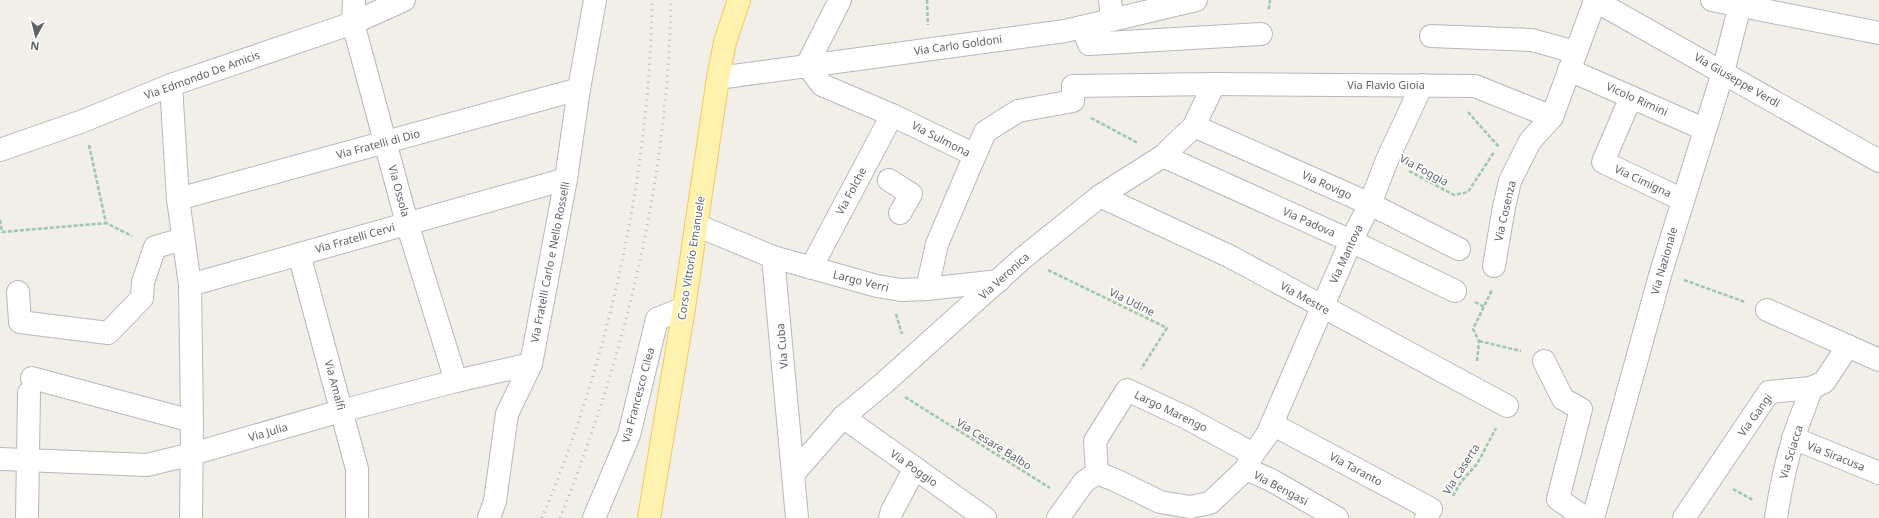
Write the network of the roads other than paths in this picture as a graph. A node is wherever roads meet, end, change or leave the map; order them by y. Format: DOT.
graph roads {
  1 [pos="354,0"];
  2 [pos="404,0"];
  3 [pos="595,0"];
  4 [pos="727,0"];
  5 [pos="739,0"];
  6 [pos="840,0"];
  7 [pos="1196,0"];
  8 [pos="1595,0"];
  9 [pos="1712,0"];
  10 [pos="1740,6"];
  11 [pos="1111,10"];
  12 [pos="353,23"];
  13 [pos="1082,27"];
  14 [pos="1879,33"];
  15 [pos="1261,34"];
  16 [pos="1431,36"];
  17 [pos="725,42"];
  18 [pos="1572,61"];
  19 [pos="808,66"];
  20 [pos="1723,72"];
  21 [pos="718,78"];
  22 [pos="1214,84"];
  23 [pos="171,85"];
  24 [pos="1422,85"];
  25 [pos="578,89"];
  26 [pos="1631,97"];
  27 [pos="892,115"];
  28 [pos="1552,116"];
  29 [pos="1194,126"];
  30 [pos="1704,129"];
  31 [pos="386,142"];
  32 [pos="0,150"];
  33 [pos="975,155"];
  34 [pos="1163,156"];
  35 [pos="1879,161"];
  36 [pos="878,174"];
  37 [pos="566,178"];
  38 [pos="1100,196"];
  39 [pos="178,199"];
  40 [pos="1683,200"];
  41 [pos="1370,204"];
  42 [pos="900,213"];
  43 [pos="407,223"];
  44 [pos="696,225"];
  45 [pos="183,239"];
  46 [pos="1351,241"];
  47 [pos="1459,249"];
  48 [pos="300,254"];
  49 [pos="773,257"];
  50 [pos="1494,266"];
  51 [pos="811,268"];
  52 [pos="999,281"];
  53 [pos="190,284"];
  54 [pos="927,290"];
  55 [pos="1455,291"];
  56 [pos="18,292"];
  57 [pos="1322,307"];
  58 [pos="684,308"];
  59 [pos="1766,310"];
  60 [pos="1848,346"];
  61 [pos="1879,360"];
  62 [pos="1544,361"];
  63 [pos="531,364"];
  64 [pos="456,381"];
  65 [pos="1811,388"];
  66 [pos="1507,406"];
  67 [pos="341,410"];
  68 [pos="843,417"];
  69 [pos="192,421"];
  70 [pos="1272,424"];
  71 [pos="1793,438"];
  72 [pos="192,454"];
  73 [pos="0,459"];
  74 [pos="28,460"];
  75 [pos="1250,462"];
  76 [pos="915,468"];
  77 [pos="794,473"];
  78 [pos="1097,473"];
  79 [pos="1879,473"];
  80 [pos="1065,510"];
  81 [pos="1429,513"];
  82 [pos="26,518"];
  83 [pos="191,518"];
  84 [pos="357,518"];
  85 [pos="489,518"];
  86 [pos="594,518"];
  87 [pos="649,518"];
  88 [pos="797,518"];
  89 [pos="890,518"];
  90 [pos="985,518"];
  91 [pos="1337,518"];
  92 [pos="1585,518"];
  93 [pos="1593,518"];
  94 [pos="1684,518"];
  95 [pos="1776,518"];
  1 -- 12 [label="street, Via Ossola"];
  2 -- 12 [label="street, Via Edmondo De Amicis"];
  3 -- 25 [label="street, Via Fratelli Carlo e Nello Rosselli"];
  4 -- 17 [label="main road"];
  5 -- 17 [label="main road, Corso Vittorio Emanuele"];
  6 -- 19 [label="street"];
  7 -- 11 [label="street, Via Carlo Goldoni"];
  8 -- 18 [label="street, Via Cosenza"];
  8 -- 20 [label="street, Via Giuseppe Verdi"];
  9 -- 10 [label="street"];
  10 -- 14 [label="street"];
  10 -- 20 [label="street, Via Nazionale"];
  11 -- 13 [label="street, Via Carlo Goldoni"];
  12 -- 23 [label="street, Via Edmondo De Amicis"];
  12 -- 31 [label="street, Via Ossola"];
  13 -- 15 [label="street"];
  13 -- 19 [label="street, Via Carlo Goldoni"];
  16 -- 18 [label="street"];
  17 -- 21 [label="main road, Corso Vittorio Emanuele"];
  18 -- 26 [label="street, Vicolo Rimini"];
  18 -- 28 [label="street, Via Cosenza"];
  19 -- 21 [label="street, Via Carlo Goldoni"];
  19 -- 27 [label="street, Via Sulmona"];
  20 -- 30 [label="street, Via Nazionale"];
  20 -- 35 [label="street, Via Giuseppe Verdi"];
  21 -- 44 [label="main road, Corso Vittorio Emanuele"];
  22 -- 24 [label="street, Via Flavio Gioia"];
  22 -- 29 [label="street, Via Veronica"];
  22 -- 33 [label="street"];
  23 -- 32 [label="street, Via Edmondo De Amicis"];
  23 -- 39 [label="street"];
  24 -- 28 [label="street, Via Flavio Gioia"];
  24 -- 41 [label="street, Via Mantova"];
  25 -- 31 [label="street, Via Fratelli di Dio"];
  25 -- 37 [label="street, Via Fratelli Carlo e Nello Rosselli"];
  26 -- 30 [label="street, Vicolo Rimini"];
  26 -- 40 [label="street, Via Cimigna"];
  27 -- 33 [label="street, Via Sulmona"];
  27 -- 36 [label="street, Via Folche"];
  28 -- 50 [label="street, Via Cosenza"];
  29 -- 34 [label="street, Via Veronica"];
  29 -- 41 [label="street, Via Rovigo"];
  30 -- 40 [label="street, Via Nazionale"];
  31 -- 39 [label="street, Via Fratelli di Dio"];
  31 -- 43 [label="street, Via Ossola"];
  33 -- 54 [label="street, Via Sulmona"];
  34 -- 38 [label="street, Via Veronica"];
  34 -- 46 [label="street, Via Padova"];
  36 -- 42 [label="street"];
  36 -- 51 [label="street, Via Folche"];
  37 -- 43 [label="street, Via Fratelli Cervi"];
  37 -- 63 [label="street, Via Fratelli Carlo e Nello Rosselli"];
  38 -- 52 [label="street, Via Veronica"];
  38 -- 57 [label="street, Via Mestre"];
  39 -- 45 [label="street"];
  40 -- 93 [label="street, Via Nazionale"];
  41 -- 46 [label="street, Via Mantova"];
  41 -- 47 [label="street, Via Rovigo"];
  43 -- 48 [label="street, Via Fratelli Cervi"];
  43 -- 64 [label="street, Via Ossola"];
  44 -- 49 [label="street"];
  44 -- 58 [label="main road, Corso Vittorio Emanuele"];
  45 -- 53 [label="street"];
  45 -- 56 [label="street"];
  46 -- 55 [label="street, Via Padova"];
  46 -- 57 [label="street, Via Mantova"];
  48 -- 53 [label="street, Via Fratelli Cervi"];
  48 -- 67 [label="street, Via Amalfi"];
  49 -- 51 [label="street, Largo Verri"];
  49 -- 77 [label="street, Via Cuba"];
  51 -- 54 [label="street, Largo Verri"];
  52 -- 54 [label="street, Largo Verri"];
  52 -- 68 [label="street, Via Veronica"];
  53 -- 69 [label="street"];
  57 -- 66 [label="street, Via Mestre"];
  57 -- 70 [label="street, Via Mantova"];
  58 -- 86 [label="street, Via Francesco Cilea"];
  58 -- 87 [label="main road, Corso Vittorio Emanuele"];
  59 -- 60 [label="street"];
  60 -- 61 [label="street"];
  60 -- 65 [label="street, Via Gangi"];
  62 -- 92 [label="street"];
  63 -- 64 [label="street, Via Julia"];
  63 -- 85 [label="street, Via Fratelli Carlo e Nello Rosselli"];
  64 -- 67 [label="street, Via Julia"];
  65 -- 71 [label="street, Via Sciacca"];
  65 -- 94 [label="street, Via Gangi"];
  67 -- 72 [label="street, Via Julia"];
  67 -- 84 [label="street, Via Amalfi"];
  68 -- 76 [label="street, Via Poggio"];
  68 -- 77 [label="street, Via Veronica"];
  69 -- 72 [label="street"];
  69 -- 74 [label="street"];
  70 -- 75 [label="street, Via Mantova"];
  70 -- 81 [label="street, Via Taranto"];
  71 -- 79 [label="street, Via Siracusa"];
  71 -- 95 [label="street, Via Sciacca"];
  72 -- 74 [label="street, Via Julia"];
  72 -- 83 [label="street"];
  73 -- 74 [label="street, Via Julia"];
  74 -- 82 [label="street"];
  75 -- 78 [label="street, Via Mantova"];
  75 -- 78 [label="street, Largo Marengo"];
  75 -- 91 [label="street, Via Bengasi"];
  76 -- 89 [label="street"];
  76 -- 90 [label="street, Via Poggio"];
  77 -- 88 [label="street, Via Cuba"];
  78 -- 80 [label="street"];
}
